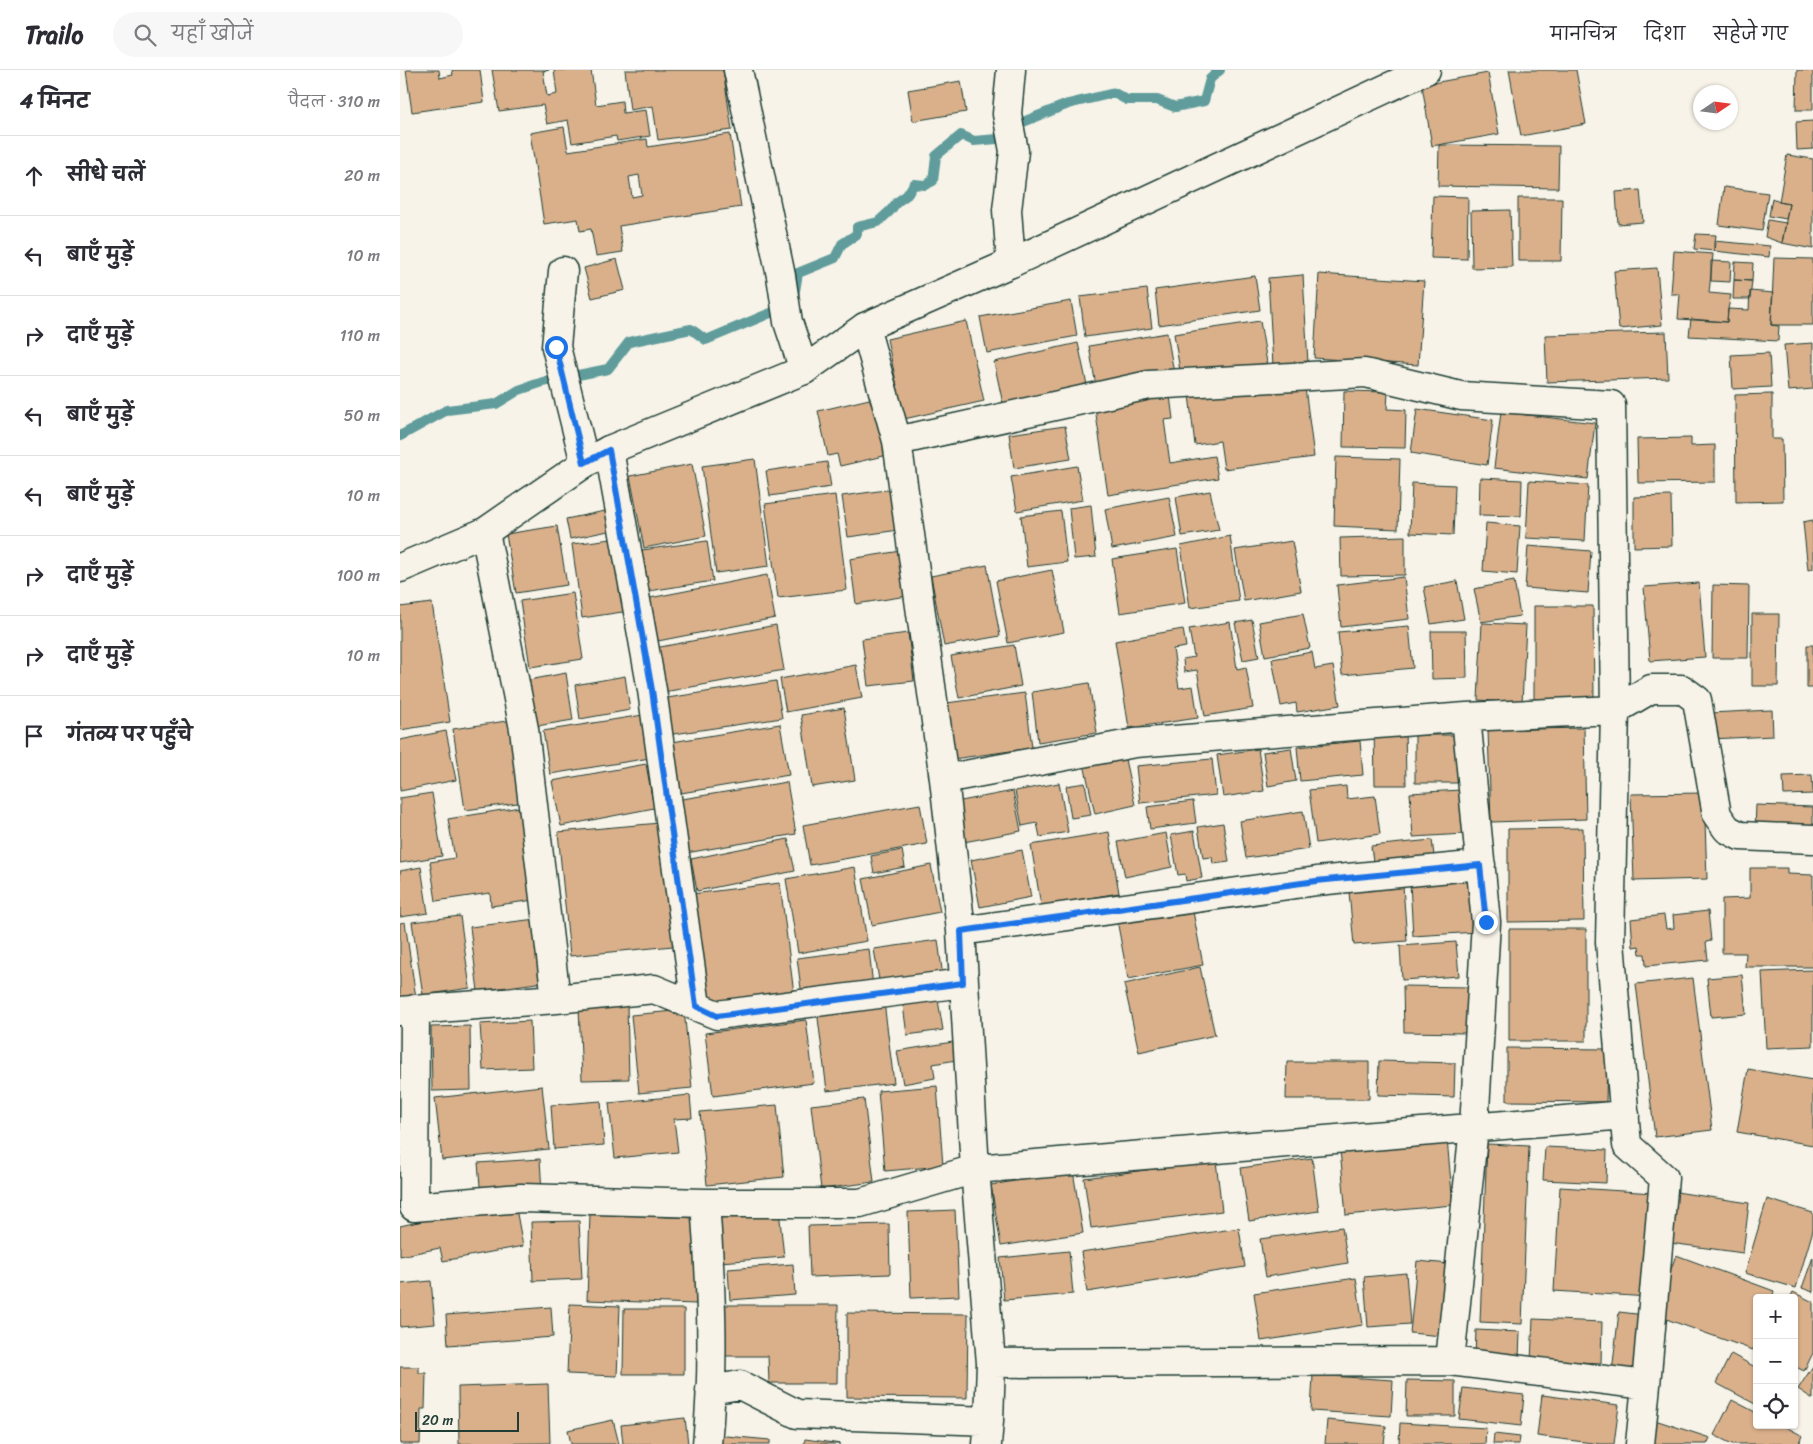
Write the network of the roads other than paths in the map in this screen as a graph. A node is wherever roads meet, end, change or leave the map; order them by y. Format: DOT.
graph roads {
  1 [pos="738,70"];
  2 [pos="1011,70"];
  3 [pos="1426,70"];
  4 [pos="1011,264"];
  5 [pos="563,272"];
  6 [pos="865,328"];
  7 [pos="804,370"];
  8 [pos="897,441"];
  9 [pos="609,450"];
  10 [pos="584,463"];
  11 [pos="485,532"];
  12 [pos="400,568"];
  13 [pos="1615,710"];
  14 [pos="1466,717"];
  15 [pos="944,780"];
  16 [pos="1813,839"];
  17 [pos="1480,865"];
  18 [pos="961,931"];
  19 [pos="963,983"];
  20 [pos="556,999"];
  21 [pos="696,1006"];
  22 [pos="407,1010"];
  23 [pos="1624,1115"];
  24 [pos="1474,1127"];
  25 [pos="975,1170"];
  26 [pos="705,1203"];
  27 [pos="1450,1361"];
  28 [pos="991,1363"];
  29 [pos="1646,1385"];
  30 [pos="710,1390"];
  31 [pos="988,1432"];
  32 [pos="707,1444"];
  33 [pos="1640,1444"];
  1 -- 7 [label="street"];
  2 -- 4 [label="street"];
  3 -- 4 [label="street"];
  4 -- 6 [label="street"];
  5 -- 10 [label="street"];
  6 -- 7 [label="street"];
  6 -- 8 [label="street"];
  7 -- 9 [label="street"];
  8 -- 13 [label="street"];
  8 -- 15 [label="street"];
  9 -- 10 [label="street"];
  9 -- 21 [label="street"];
  10 -- 11 [label="street"];
  11 -- 12 [label="street"];
  11 -- 20 [label="street"];
  13 -- 14 [label="street"];
  13 -- 16 [label="street"];
  13 -- 23 [label="street"];
  14 -- 15 [label="street"];
  14 -- 17 [label="street"];
  15 -- 18 [label="street"];
  17 -- 18 [label="street"];
  17 -- 24 [label="street"];
  18 -- 19 [label="street"];
  19 -- 21 [label="street"];
  19 -- 25 [label="street"];
  20 -- 21 [label="street"];
  20 -- 22 [label="street"];
  22 -- 26 [label="street"];
  23 -- 24 [label="street"];
  23 -- 29 [label="street"];
  24 -- 25 [label="street"];
  24 -- 27 [label="street"];
  25 -- 26 [label="street"];
  25 -- 28 [label="street"];
  26 -- 30 [label="street"];
  27 -- 28 [label="street"];
  27 -- 29 [label="street"];
  28 -- 31 [label="street"];
  29 -- 33 [label="street"];
  30 -- 31 [label="street"];
  30 -- 32 [label="street"];
}
